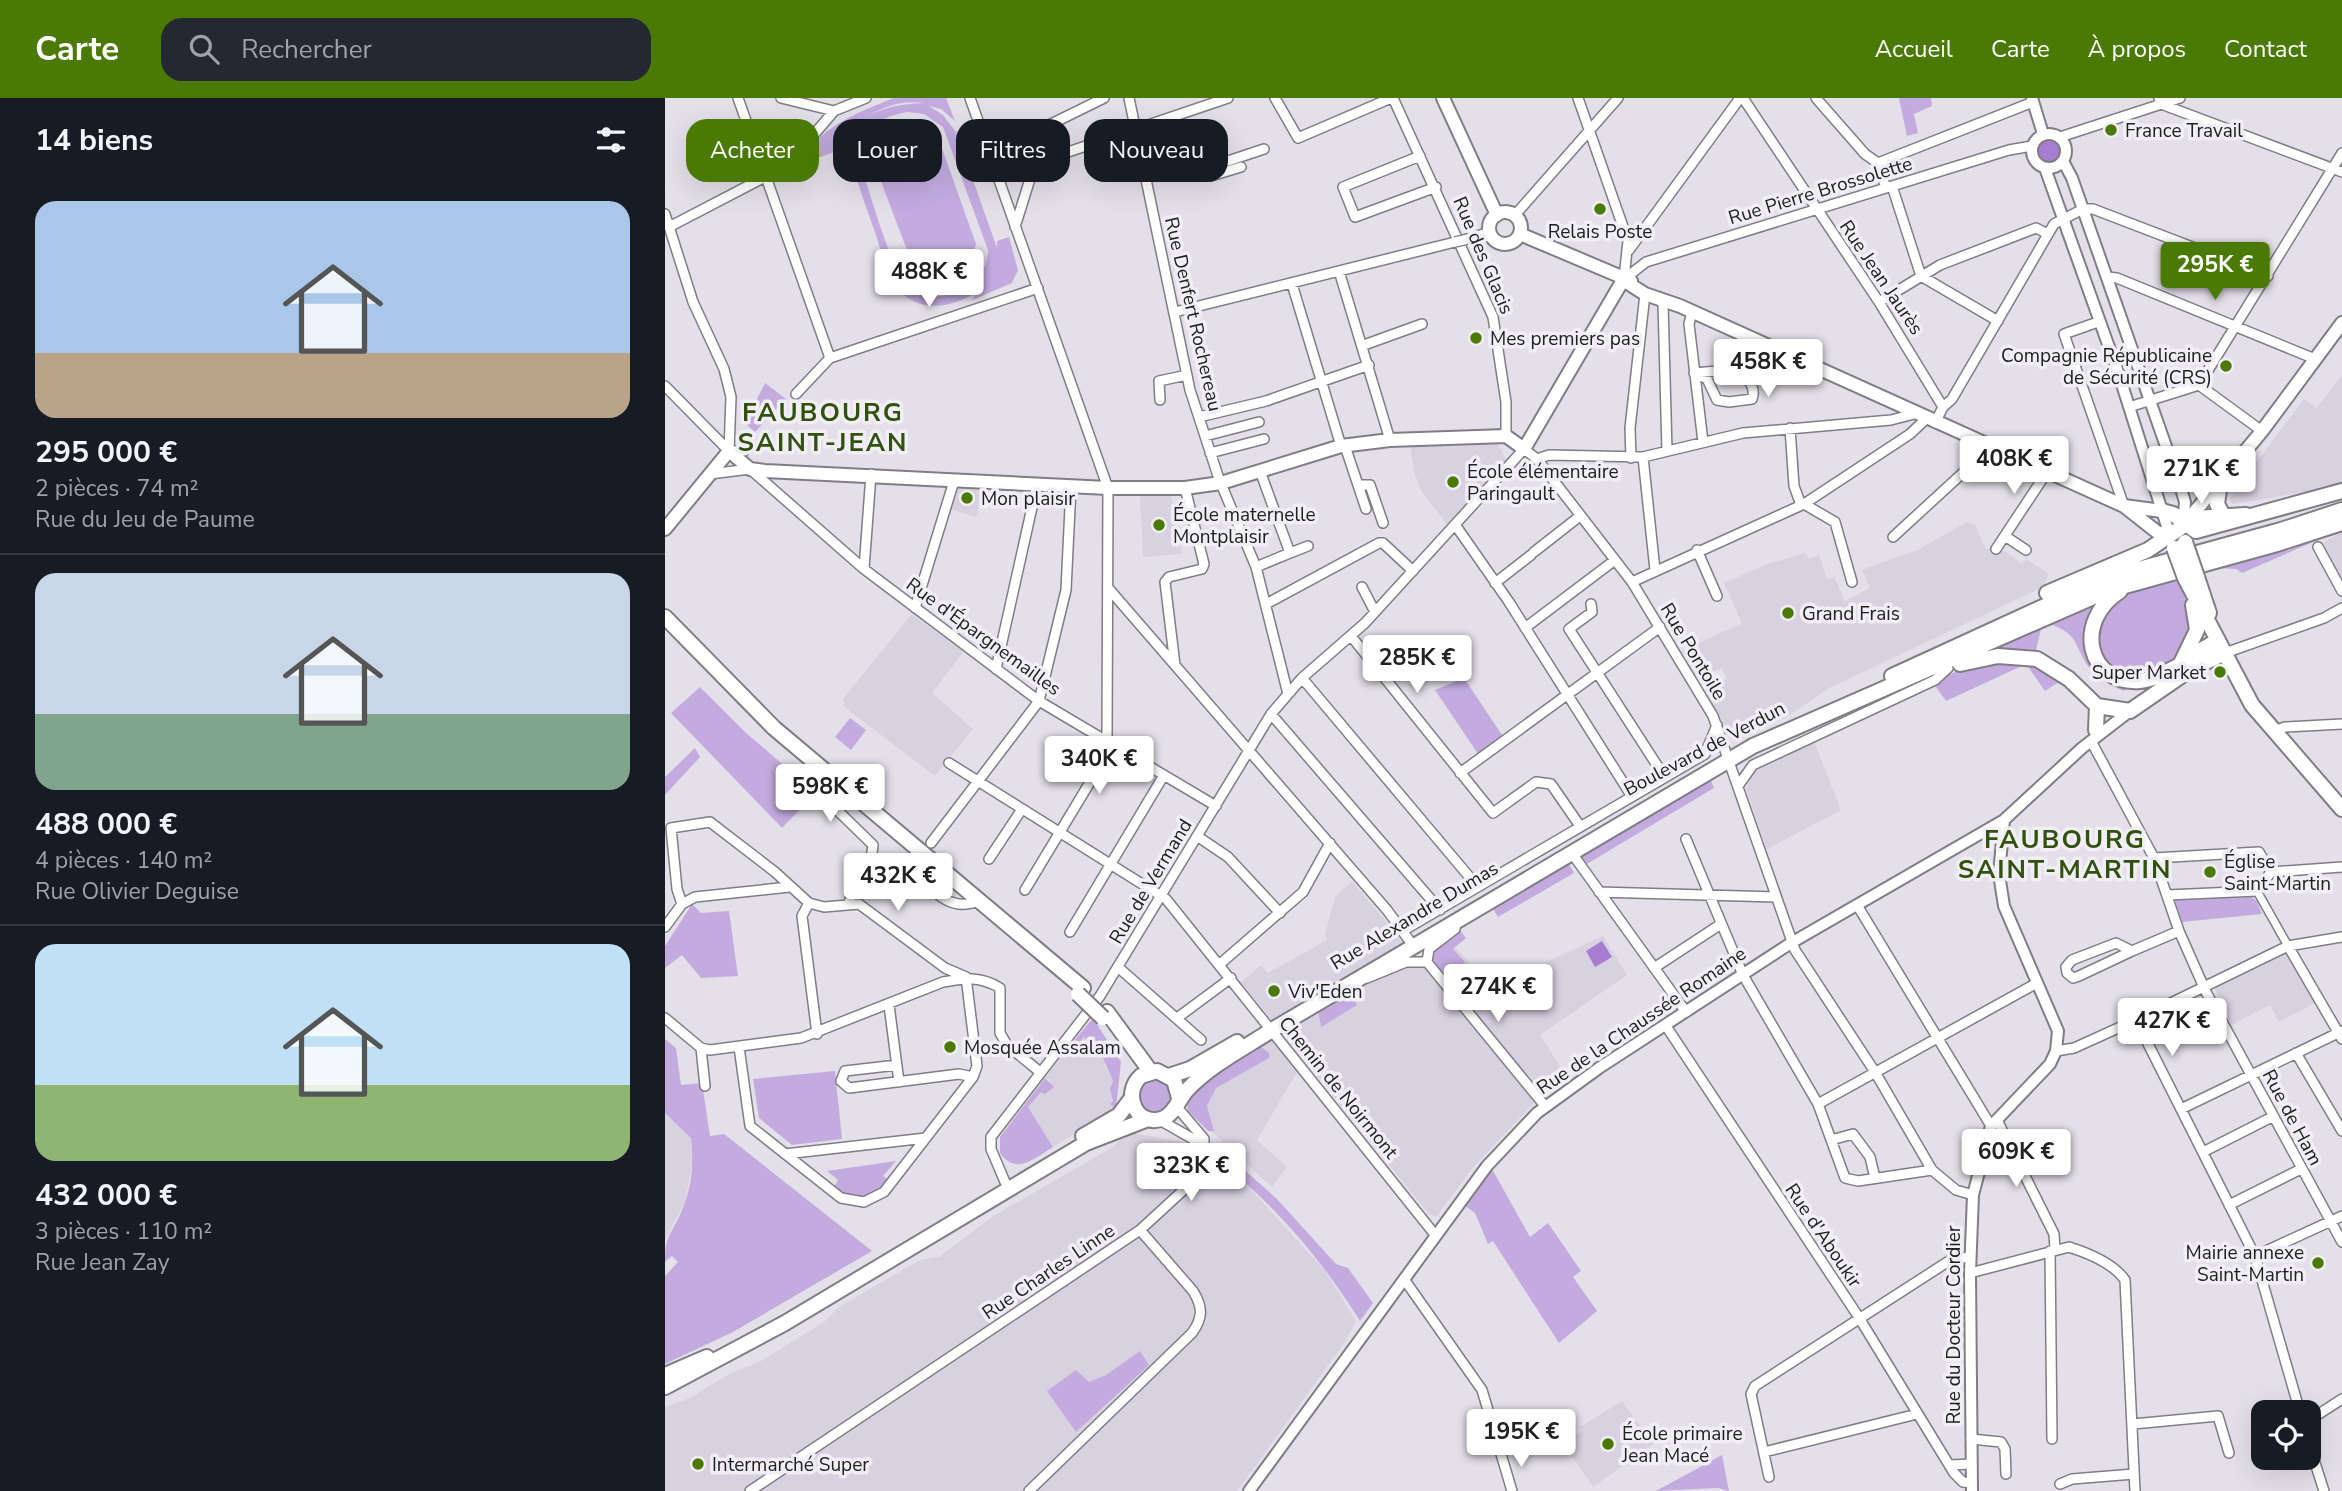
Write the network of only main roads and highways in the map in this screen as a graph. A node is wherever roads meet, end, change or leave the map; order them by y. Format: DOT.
graph roads {
  1 [pos="1443,98"];
  2 [pos="1496,215"];
  3 [pos="1520,234"];
  4 [pos="1623,279"];
  5 [pos="1686,309"];
  6 [pos="2342,323"];
  7 [pos="2338,338"];
  8 [pos="2220,484"];
  9 [pos="2342,491"];
  10 [pos="2124,506"];
  11 [pos="2342,510"];
  12 [pos="2162,511"];
  13 [pos="2223,515"];
  14 [pos="2246,515"];
  15 [pos="2342,523"];
  16 [pos="2183,525"];
  17 [pos="665,529"];
  18 [pos="2176,542"];
  19 [pos="2191,577"];
  20 [pos="2134,583"];
  21 [pos="2191,593"];
  22 [pos="665,617"];
  23 [pos="665,626"];
  24 [pos="2221,647"];
  25 [pos="1920,662"];
  26 [pos="2180,665"];
  27 [pos="1905,680"];
  28 [pos="2097,706"];
  29 [pos="2123,710"];
  30 [pos="2094,736"];
  31 [pos="1728,756"];
  32 [pos="2342,808"];
  33 [pos="1569,849"];
  34 [pos="1080,991"];
  35 [pos="1105,1015"];
  36 [pos="1270,1027"];
  37 [pos="1151,1072"];
  38 [pos="1169,1076"];
  39 [pos="1137,1080"];
  40 [pos="1131,1099"];
  41 [pos="1178,1102"];
  42 [pos="1153,1119"];
  43 [pos="1007,1185"];
  44 [pos="665,1375"];
  45 [pos="665,1387"];
  1 -- 2 [label="main road"];
  2 -- 3 [label="main road"];
  2 -- 3 [label="main road"];
  3 -- 4 [label="main road"];
  4 -- 5 [label="main road"];
  4 -- 5 [label="main road"];
  4 -- 17 [label="main road"];
  5 -- 10 [label="main road"];
  6 -- 7 [label="main road"];
  7 -- 8 [label="main road"];
  8 -- 13 [label="main road"];
  8 -- 16 [label="main road"];
  9 -- 14 [label="main road"];
  10 -- 12 [label="main road"];
  10 -- 18 [label="main road"];
  11 -- 25 [label="main road"];
  12 -- 16 [label="main road"];
  13 -- 14 [label="main road"];
  13 -- 16 [label="main road"];
  14 -- 16 [label="main road"];
  15 -- 20 [label="main road"];
  16 -- 18 [label="main road"];
  18 -- 19 [label="main road, bridge"];
  18 -- 25 [label="main road"];
  19 -- 21 [label="main road"];
  19 -- 24 [label="main road"];
  20 -- 26 [label="main road"];
  20 -- 27 [label="main road"];
  21 -- 24 [label="main road"];
  21 -- 26 [label="main road"];
  22 -- 34 [label="main road"];
  23 -- 34 [label="main road"];
  24 -- 26 [label="main road, Rue de la Chaussée Romaine"];
  24 -- 29 [label="main road, Rue de la Chaussée Romaine"];
  24 -- 32 [label="main road"];
  25 -- 31 [label="main road, Boulevard de Verdun"];
  26 -- 29 [label="main road, Rue de la Chaussée Romaine"];
  27 -- 28 [label="main road"];
  27 -- 31 [label="main road"];
  28 -- 29 [label="main road"];
  28 -- 30 [label="main road"];
  31 -- 33 [label="main road, Boulevard de Verdun"];
  33 -- 36 [label="main road"];
  33 -- 36 [label="main road, Rue Alexandre Dumas"];
  34 -- 35 [label="main road"];
  35 -- 37 [label="main road"];
  35 -- 39 [label="main road"];
  36 -- 38 [label="main road, Rue Alexandre Dumas"];
  36 -- 41 [label="main road"];
  37 -- 38 [label="main road"];
  37 -- 39 [label="main road"];
  38 -- 41 [label="main road"];
  39 -- 40 [label="main road"];
  40 -- 42 [label="main road"];
  40 -- 43 [label="main road"];
  41 -- 42 [label="main road"];
  42 -- 43 [label="main road"];
  43 -- 44 [label="main road"];
  43 -- 45 [label="main road"];
}
